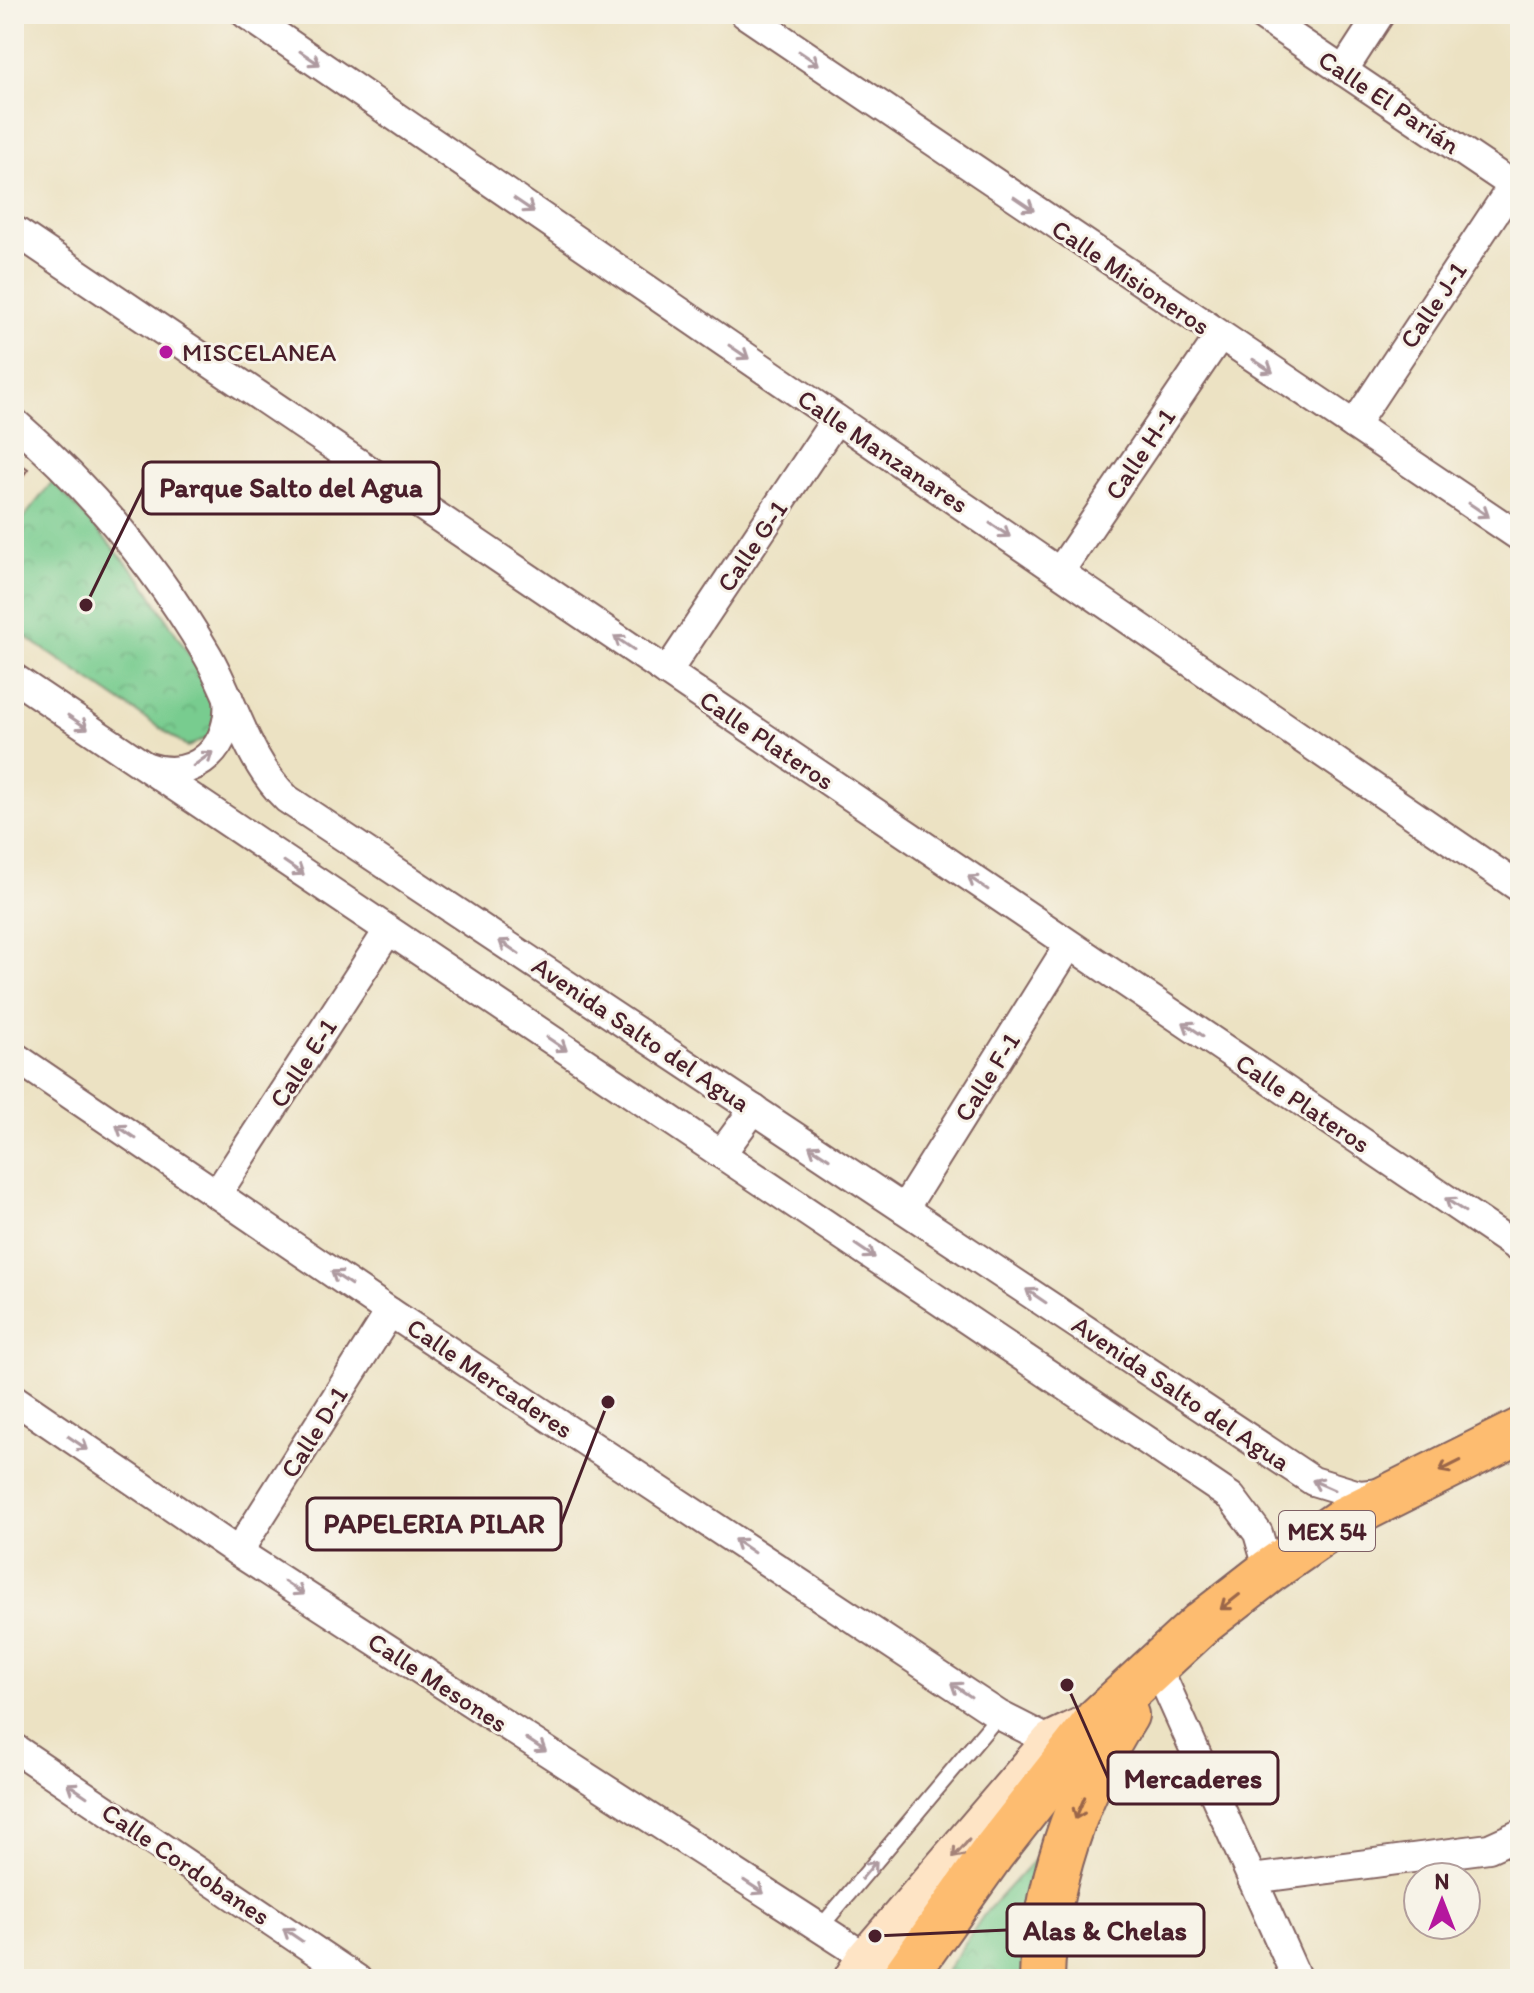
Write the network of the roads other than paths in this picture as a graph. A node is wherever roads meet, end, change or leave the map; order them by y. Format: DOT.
graph roads {
  1 [pos="246,14"];
  2 [pos="745,14"];
  3 [pos="1259,14"];
  4 [pos="1380,14"];
  5 [pos="1343,71"];
  6 [pos="1516,187"];
  7 [pos="14,230"];
  8 [pos="1219,337"];
  9 [pos="836,419"];
  10 [pos="14,422"];
  11 [pos="1354,425"];
  12 [pos="1520,537"];
  13 [pos="1060,571"];
  14 [pos="667,672"];
  15 [pos="14,678"];
  16 [pos="228,697"];
  17 [pos="137,762"];
  18 [pos="1520,888"];
  19 [pos="388,931"];
  20 [pos="1069,945"];
  21 [pos="14,1056"];
  22 [pos="754,1109"];
  23 [pos="721,1154"];
  24 [pos="217,1194"];
  25 [pos="904,1209"];
  26 [pos="1520,1249"];
  27 [pos="390,1312"];
  28 [pos="14,1399"];
  29 [pos="1520,1431"];
  30 [pos="1399,1492"];
  31 [pos="238,1552"];
  32 [pos="1269,1571"];
  33 [pos="1157,1666"];
  34 [pos="999,1715"];
  35 [pos="1097,1720"];
  36 [pos="1052,1742"];
  37 [pos="14,1748"];
  38 [pos="1520,1834"];
  39 [pos="1252,1879"];
  40 [pos="819,1929"];
  41 [pos="875,1972"];
  42 [pos="357,1979"];
  43 [pos="1042,1979"];
  44 [pos="1297,1979"];
  1 -- 9 [label="street, Calle Manzanares, one-way"];
  2 -- 8 [label="street, Calle Misioneros, one-way"];
  3 -- 5 [label="street, Calle El Parián"];
  4 -- 5 [label="street"];
  5 -- 6 [label="street, Calle El Parián"];
  6 -- 11 [label="street, Calle J-1"];
  14 -- 7 [label="street, Calle Plateros, one-way"];
  8 -- 11 [label="street, Calle Misioneros, one-way"];
  8 -- 13 [label="street, Calle H-1"];
  9 -- 13 [label="street, Calle Manzanares, one-way"];
  9 -- 14 [label="street, Calle G-1"];
  10 -- 16 [label="street, Avenida Salto del Agua"];
  11 -- 12 [label="street, Calle Misioneros, one-way"];
  13 -- 18 [label="street, Calle Manzanares"];
  20 -- 14 [label="street, Calle Plateros, one-way"];
  15 -- 17 [label="street, one-way"];
  17 -- 16 [label="street, one-way"];
  22 -- 16 [label="street, Avenida Salto del Agua, one-way"];
  17 -- 19 [label="street, one-way"];
  19 -- 23 [label="street, one-way"];
  19 -- 24 [label="street, Calle E-1"];
  20 -- 25 [label="street, Calle F-1"];
  26 -- 20 [label="street, Calle Plateros, one-way"];
  24 -- 21 [label="street, Calle Mercaderes, one-way"];
  22 -- 23 [label="street"];
  25 -- 22 [label="street, Avenida Salto del Agua, one-way"];
  23 -- 32 [label="street, one-way"];
  27 -- 24 [label="street, Calle Mercaderes, one-way"];
  30 -- 25 [label="street, Avenida Salto del Agua, one-way"];
  27 -- 31 [label="street, Calle D-1"];
  34 -- 27 [label="street, Calle Mercaderes, one-way"];
  28 -- 31 [label="street, Calle Mesones, one-way"];
  29 -- 30 [label="main road, MEX 54, one-way"];
  30 -- 32 [label="main road, MEX 54"];
  31 -- 40 [label="street, Calle Mesones, one-way"];
  32 -- 33 [label="main road, MEX 54, one-way"];
  33 -- 35 [label="main road, MEX 54"];
  33 -- 39 [label="street"];
  33 -- 43 [label="main road, one-way"];
  34 -- 36 [label="street, Calle Mercaderes"];
  40 -- 34 [label="lane, one-way"];
  35 -- 36 [label="main road, MEX 54"];
  35 -- 41 [label="main road, MEX 54"];
  36 -- 41 [label="main road, MEX 54, one-way"];
  42 -- 37 [label="street, Calle Cordobanes, one-way"];
  38 -- 39 [label="street"];
  39 -- 44 [label="street"];
  40 -- 41 [label="street, Calle Mesones"];
}
